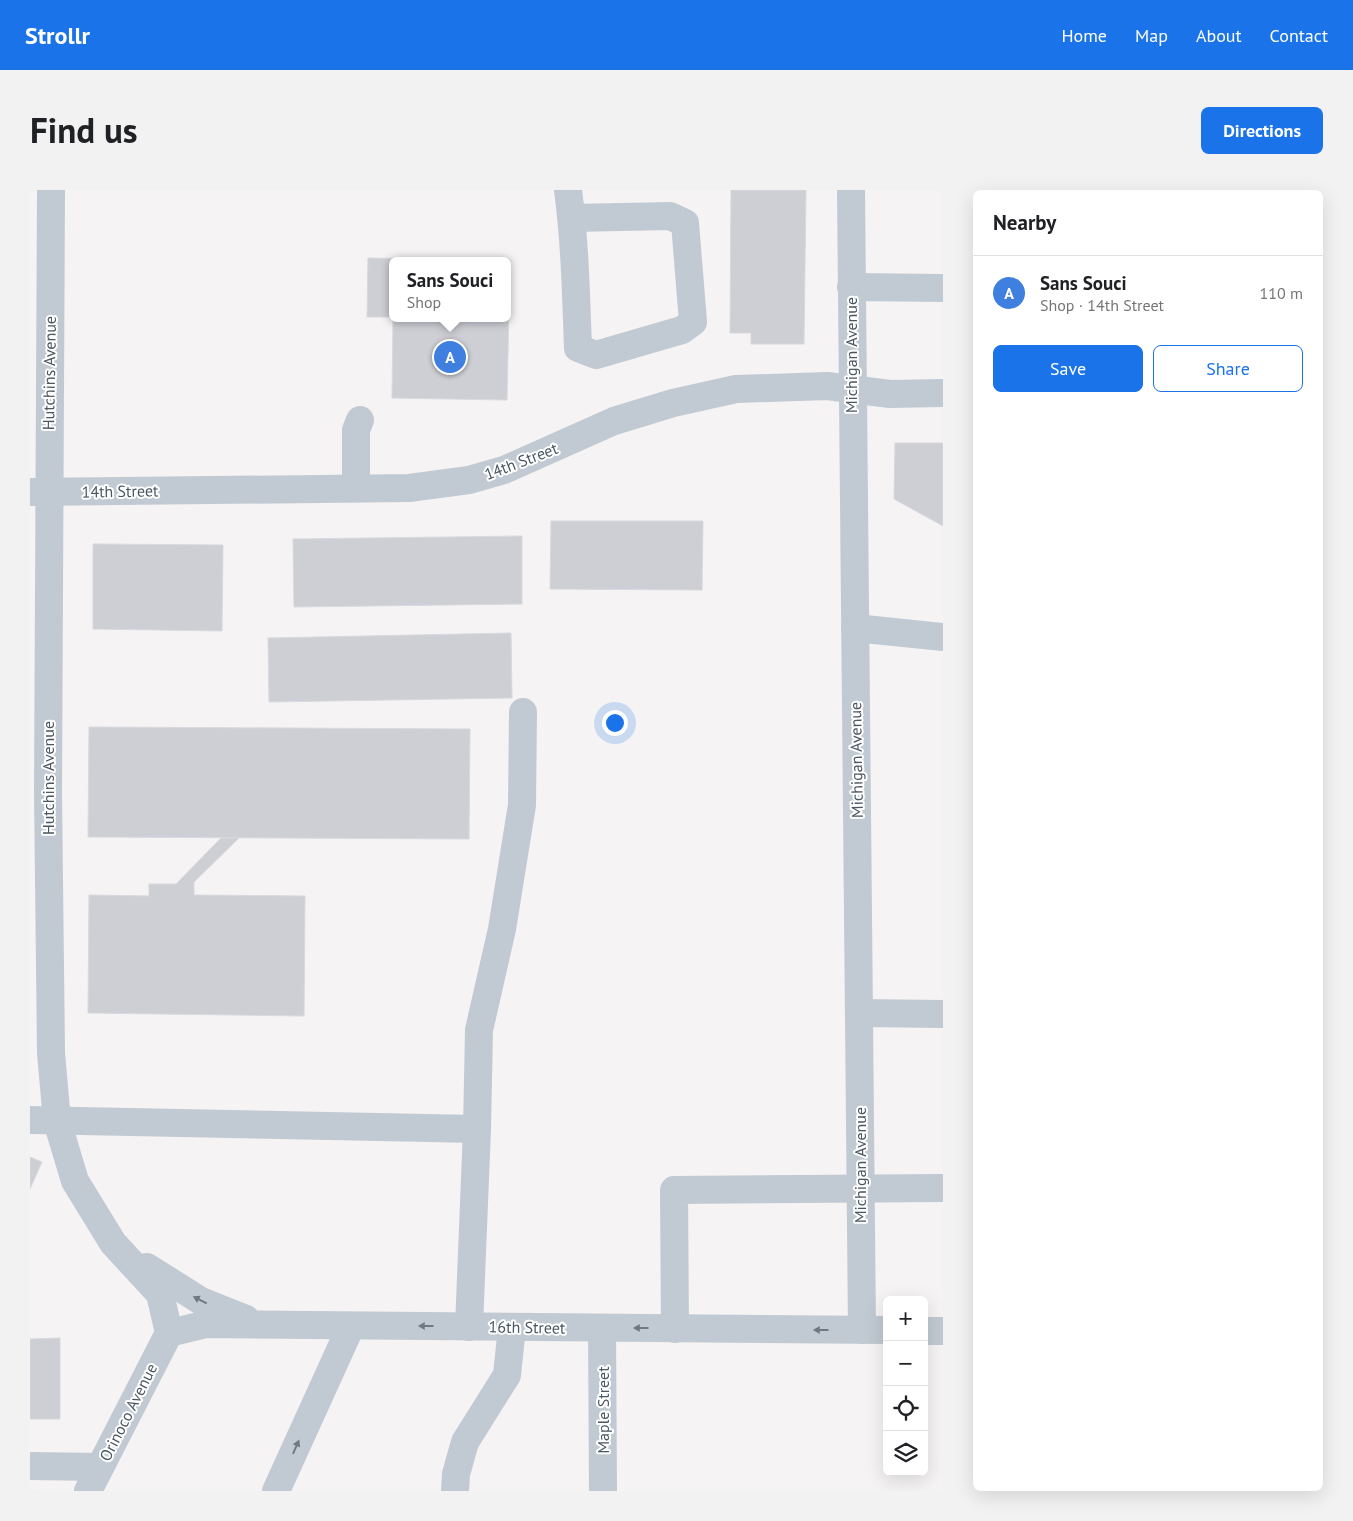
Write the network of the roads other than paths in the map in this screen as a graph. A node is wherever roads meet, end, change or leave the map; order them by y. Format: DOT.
graph roads {
  1 [pos="51,190"];
  2 [pos="568,190"];
  3 [pos="851,190"];
  4 [pos="572,218"];
  5 [pos="40,225"];
  6 [pos="851,287"];
  7 [pos="943,288"];
  8 [pos="40,328"];
  9 [pos="852,388"];
  10 [pos="943,394"];
  11 [pos="360,420"];
  12 [pos="356,488"];
  13 [pos="39,492"];
  14 [pos="854,628"];
  15 [pos="943,636"];
  16 [pos="39,689"];
  17 [pos="523,712"];
  18 [pos="39,792"];
  19 [pos="859,1013"];
  20 [pos="943,1014"];
  21 [pos="30,1120"];
  22 [pos="57,1121"];
  23 [pos="477,1129"];
  24 [pos="861,1188"];
  25 [pos="943,1188"];
  26 [pos="112,1243"];
  27 [pos="261,1325"];
  28 [pos="351,1326"];
  29 [pos="469,1327"];
  30 [pos="512,1327"];
  31 [pos="602,1328"];
  32 [pos="675,1329"];
  33 [pos="874,1330"];
  34 [pos="928,1331"];
  35 [pos="943,1331"];
  36 [pos="169,1333"];
  37 [pos="30,1466"];
  38 [pos="100,1467"];
  39 [pos="88,1491"];
  40 [pos="276,1491"];
  41 [pos="455,1491"];
  42 [pos="603,1491"];
  1 -- 5 [label="street, Hutchins Avenue"];
  2 -- 4 [label="street"];
  3 -- 6 [label="street, Michigan Avenue"];
  4 -- 4 [label="street"];
  5 -- 8 [label="street, Hutchins Avenue"];
  6 -- 7 [label="street"];
  6 -- 9 [label="street, Michigan Avenue"];
  8 -- 13 [label="street, Hutchins Avenue"];
  9 -- 10 [label="street, 14th Street"];
  9 -- 12 [label="street, 14th Street"];
  9 -- 14 [label="street, Michigan Avenue"];
  11 -- 12 [label="street"];
  12 -- 13 [label="street, 14th Street"];
  13 -- 16 [label="street, Hutchins Avenue"];
  14 -- 15 [label="street"];
  14 -- 19 [label="street, Michigan Avenue"];
  16 -- 18 [label="street, Hutchins Avenue"];
  17 -- 23 [label="street"];
  18 -- 22 [label="street, Hutchins Avenue"];
  19 -- 20 [label="street"];
  19 -- 24 [label="street, Michigan Avenue"];
  21 -- 22 [label="street"];
  22 -- 23 [label="street"];
  22 -- 26 [label="street, Hutchins Avenue"];
  23 -- 29 [label="street"];
  24 -- 25 [label="street"];
  24 -- 32 [label="street"];
  24 -- 33 [label="street, Michigan Avenue"];
  27 -- 26 [label="street, one-way"];
  26 -- 36 [label="street, Hutchins Avenue"];
  27 -- 28 [label="street, 16th Street"];
  27 -- 36 [label="street, 16th Street"];
  29 -- 28 [label="street, 16th Street, one-way"];
  40 -- 28 [label="street, one-way"];
  29 -- 30 [label="street, 16th Street"];
  30 -- 31 [label="street, 16th Street"];
  30 -- 41 [label="street"];
  32 -- 31 [label="street, 16th Street, one-way"];
  31 -- 42 [label="street, Maple Street"];
  33 -- 32 [label="street, 16th Street, one-way"];
  34 -- 35 [label="street"];
  36 -- 38 [label="street, Orinoco Avenue"];
  37 -- 38 [label="street"];
  38 -- 39 [label="street, Orinoco Avenue"];
}
